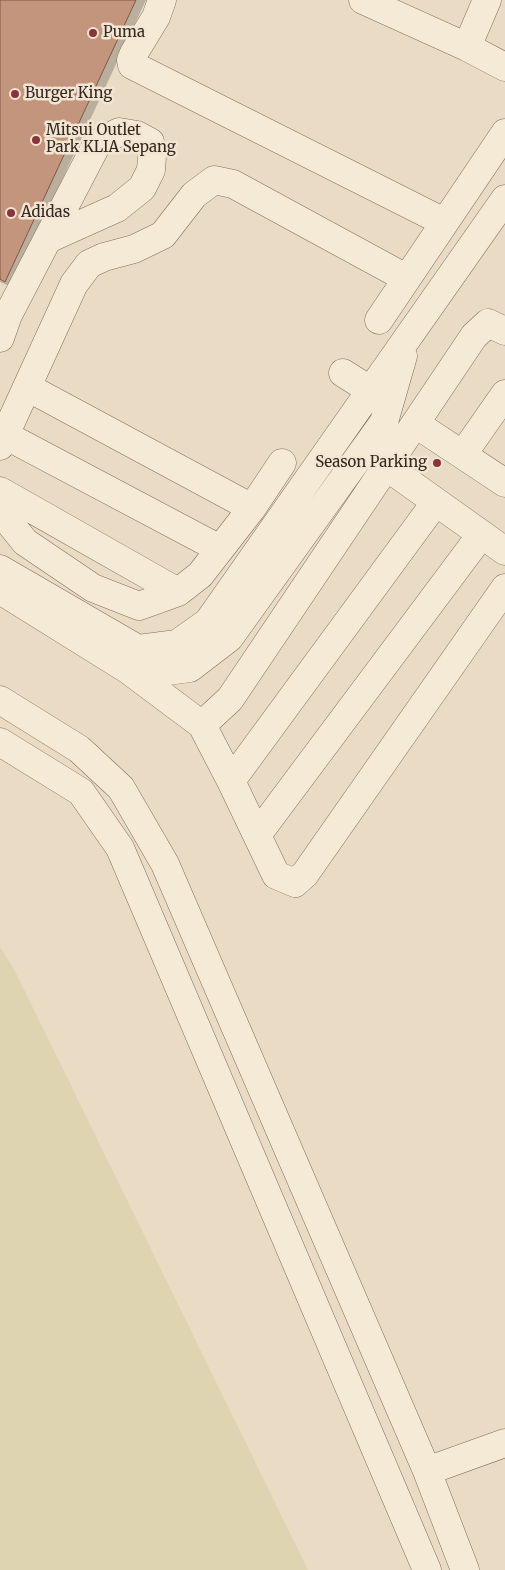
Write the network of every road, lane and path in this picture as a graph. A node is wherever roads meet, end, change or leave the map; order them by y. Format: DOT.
graph roads {
  1 [pos="162,0"];
  2 [pos="363,0"];
  3 [pos="493,6"];
  4 [pos="467,47"];
  5 [pos="505,68"];
  6 [pos="505,133"];
  7 [pos="505,199"];
  8 [pos="444,222"];
  9 [pos="48,239"];
  10 [pos="409,275"];
  11 [pos="438,296"];
  12 [pos="379,320"];
  13 [pos="3,323"];
  14 [pos="505,331"];
  15 [pos="409,333"];
  16 [pos="342,373"];
  17 [pos="27,387"];
  18 [pos="370,390"];
  19 [pos="505,394"];
  20 [pos="416,424"];
  21 [pos="2,440"];
  22 [pos="463,454"];
  23 [pos="282,463"];
  24 [pos="387,467"];
  25 [pos="505,482"];
  26 [pos="0,491"];
  27 [pos="435,503"];
  28 [pos="252,508"];
  29 [pos="0,511"];
  30 [pos="481,535"];
  31 [pos="220,549"];
  32 [pos="505,551"];
  33 [pos="0,569"];
  34 [pos="505,588"];
  35 [pos="0,590"];
  36 [pos="178,592"];
  37 [pos="127,670"];
  38 [pos="0,700"];
  39 [pos="202,725"];
  40 [pos="0,742"];
  41 [pos="231,781"];
  42 [pos="257,836"];
  43 [pos="505,1443"];
  44 [pos="427,1471"];
  45 [pos="427,1570"];
  46 [pos="465,1570"];
  1 -- 8 [label="street"];
  2 -- 4 [label="street"];
  3 -- 4 [label="street"];
  4 -- 5 [label="street"];
  6 -- 8 [label="street"];
  7 -- 11 [label="street"];
  8 -- 10 [label="street"];
  9 -- 13 [label="street"];
  10 -- 11 [label="street"];
  10 -- 12 [label="street"];
  10 -- 17 [label="street"];
  11 -- 15 [label="street"];
  14 -- 20 [label="street"];
  15 -- 18 [label="street"];
  15 -- 37 [label="street"];
  16 -- 18 [label="street"];
  17 -- 21 [label="street"];
  17 -- 28 [label="street"];
  18 -- 33 [label="street"];
  19 -- 22 [label="street"];
  20 -- 22 [label="street"];
  20 -- 24 [label="street"];
  21 -- 31 [label="street"];
  22 -- 25 [label="street"];
  23 -- 28 [label="street"];
  24 -- 27 [label="street"];
  24 -- 39 [label="street"];
  26 -- 36 [label="street"];
  27 -- 30 [label="street"];
  27 -- 41 [label="street"];
  28 -- 31 [label="street"];
  29 -- 36 [label="street"];
  30 -- 32 [label="street"];
  30 -- 42 [label="street"];
  31 -- 36 [label="street"];
  34 -- 42 [label="street"];
  35 -- 37 [label="street"];
  37 -- 39 [label="street"];
  38 -- 44 [label="street"];
  39 -- 41 [label="street"];
  40 -- 45 [label="street"];
  41 -- 42 [label="street"];
  43 -- 44 [label="street"];
  44 -- 46 [label="street"];
}
